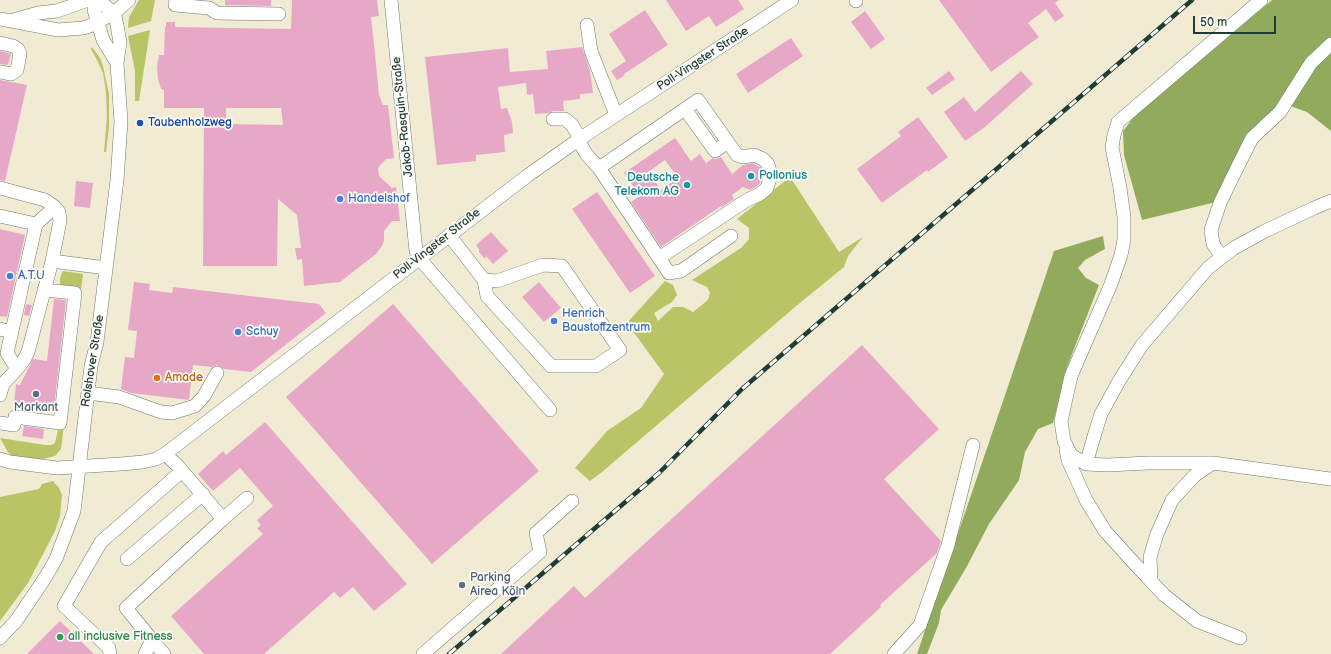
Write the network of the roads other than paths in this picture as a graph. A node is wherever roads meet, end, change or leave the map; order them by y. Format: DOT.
graph roads {
  1 [pos="88,0"];
  2 [pos="96,0"];
  3 [pos="128,0"];
  4 [pos="176,0"];
  5 [pos="391,0"];
  6 [pos="792,0"];
  7 [pos="1261,0"];
  8 [pos="114,13"];
  9 [pos="279,14"];
  10 [pos="5,20"];
  11 [pos="98,22"];
  12 [pos="587,25"];
  13 [pos="0,43"];
  14 [pos="1331,44"];
  15 [pos="117,63"];
  16 [pos="0,72"];
  17 [pos="616,115"];
  18 [pos="553,119"];
  19 [pos="579,139"];
  20 [pos="598,168"];
  21 [pos="0,188"];
  22 [pos="1331,201"];
  23 [pos="55,207"];
  24 [pos="0,216"];
  25 [pos="36,224"];
  26 [pos="449,235"];
  27 [pos="731,236"];
  28 [pos="420,257"];
  29 [pos="1222,257"];
  30 [pos="658,258"];
  31 [pos="52,261"];
  32 [pos="106,268"];
  33 [pos="484,280"];
  34 [pos="44,290"];
  35 [pos="6,330"];
  36 [pos="4,352"];
  37 [pos="17,369"];
  38 [pos="217,373"];
  39 [pos="88,393"];
  40 [pos="0,395"];
  41 [pos="550,410"];
  42 [pos="0,423"];
  43 [pos="1064,441"];
  44 [pos="973,445"];
  45 [pos="164,454"];
  46 [pos="0,459"];
  47 [pos="1213,463"];
  48 [pos="1086,464"];
  49 [pos="80,466"];
  50 [pos="182,470"];
  51 [pos="1331,479"];
  52 [pos="203,494"];
  53 [pos="248,498"];
  54 [pos="572,501"];
  55 [pos="223,518"];
  56 [pos="127,559"];
  57 [pos="1150,581"];
  58 [pos="0,638"];
  59 [pos="1240,638"];
  60 [pos="152,640"];
  61 [pos="110,654"];
  62 [pos="145,654"];
  63 [pos="164,654"];
  64 [pos="423,654"];
  65 [pos="894,654"];
  1 -- 10 [label="street"];
  2 -- 8 [label="street, Rolshover Straße"];
  2 -- 11 [label="street, Rolshover Straße"];
  3 -- 8 [label="street"];
  4 -- 9 [label="street"];
  5 -- 28 [label="street, Jakob-Rasquin-Straße"];
  6 -- 17 [label="street, Poll-Vingster Straße"];
  7 -- 43 [label="street"];
  8 -- 11 [label="street"];
  8 -- 15 [label="street, Rolshover Straße"];
  10 -- 11 [label="street"];
  11 -- 15 [label="street, Rolshover Straße"];
  12 -- 17 [label="street"];
  13 -- 16 [label="street"];
  14 -- 29 [label="street"];
  15 -- 32 [label="street, Rolshover Straße"];
  17 -- 19 [label="street, Poll-Vingster Straße"];
  18 -- 19 [label="street"];
  19 -- 20 [label="street"];
  19 -- 26 [label="street, Poll-Vingster Straße"];
  20 -- 30 [label="street"];
  20 -- 30 [label="street"];
  21 -- 23 [label="street"];
  22 -- 29 [label="street"];
  23 -- 25 [label="street"];
  23 -- 31 [label="street"];
  24 -- 25 [label="street"];
  25 -- 35 [label="street"];
  26 -- 28 [label="street, Poll-Vingster Straße"];
  26 -- 33 [label="street"];
  27 -- 30 [label="street"];
  28 -- 41 [label="street, Jakob-Rasquin-Straße"];
  28 -- 45 [label="street, Poll-Vingster Straße"];
  29 -- 48 [label="street"];
  31 -- 32 [label="street"];
  31 -- 34 [label="street"];
  32 -- 39 [label="street, Rolshover Straße"];
  33 -- 33 [label="street"];
  34 -- 37 [label="street"];
  34 -- 42 [label="street"];
  35 -- 36 [label="street"];
  36 -- 37 [label="street"];
  37 -- 40 [label="street"];
  38 -- 39 [label="street"];
  39 -- 49 [label="street, Rolshover Straße"];
  43 -- 48 [label="street"];
  43 -- 57 [label="street"];
  44 -- 65 [label="street"];
  45 -- 49 [label="street, Poll-Vingster Straße"];
  45 -- 50 [label="street"];
  46 -- 49 [label="street, Poll-Vingster Straße"];
  47 -- 48 [label="street"];
  47 -- 51 [label="street"];
  47 -- 57 [label="street"];
  49 -- 58 [label="street, Rolshover Straße"];
  50 -- 52 [label="street"];
  50 -- 61 [label="street"];
  52 -- 55 [label="street"];
  52 -- 56 [label="street"];
  53 -- 55 [label="street"];
  54 -- 64 [label="street"];
  55 -- 60 [label="street"];
  57 -- 59 [label="street"];
  60 -- 62 [label="street"];
  60 -- 63 [label="street"];
}
